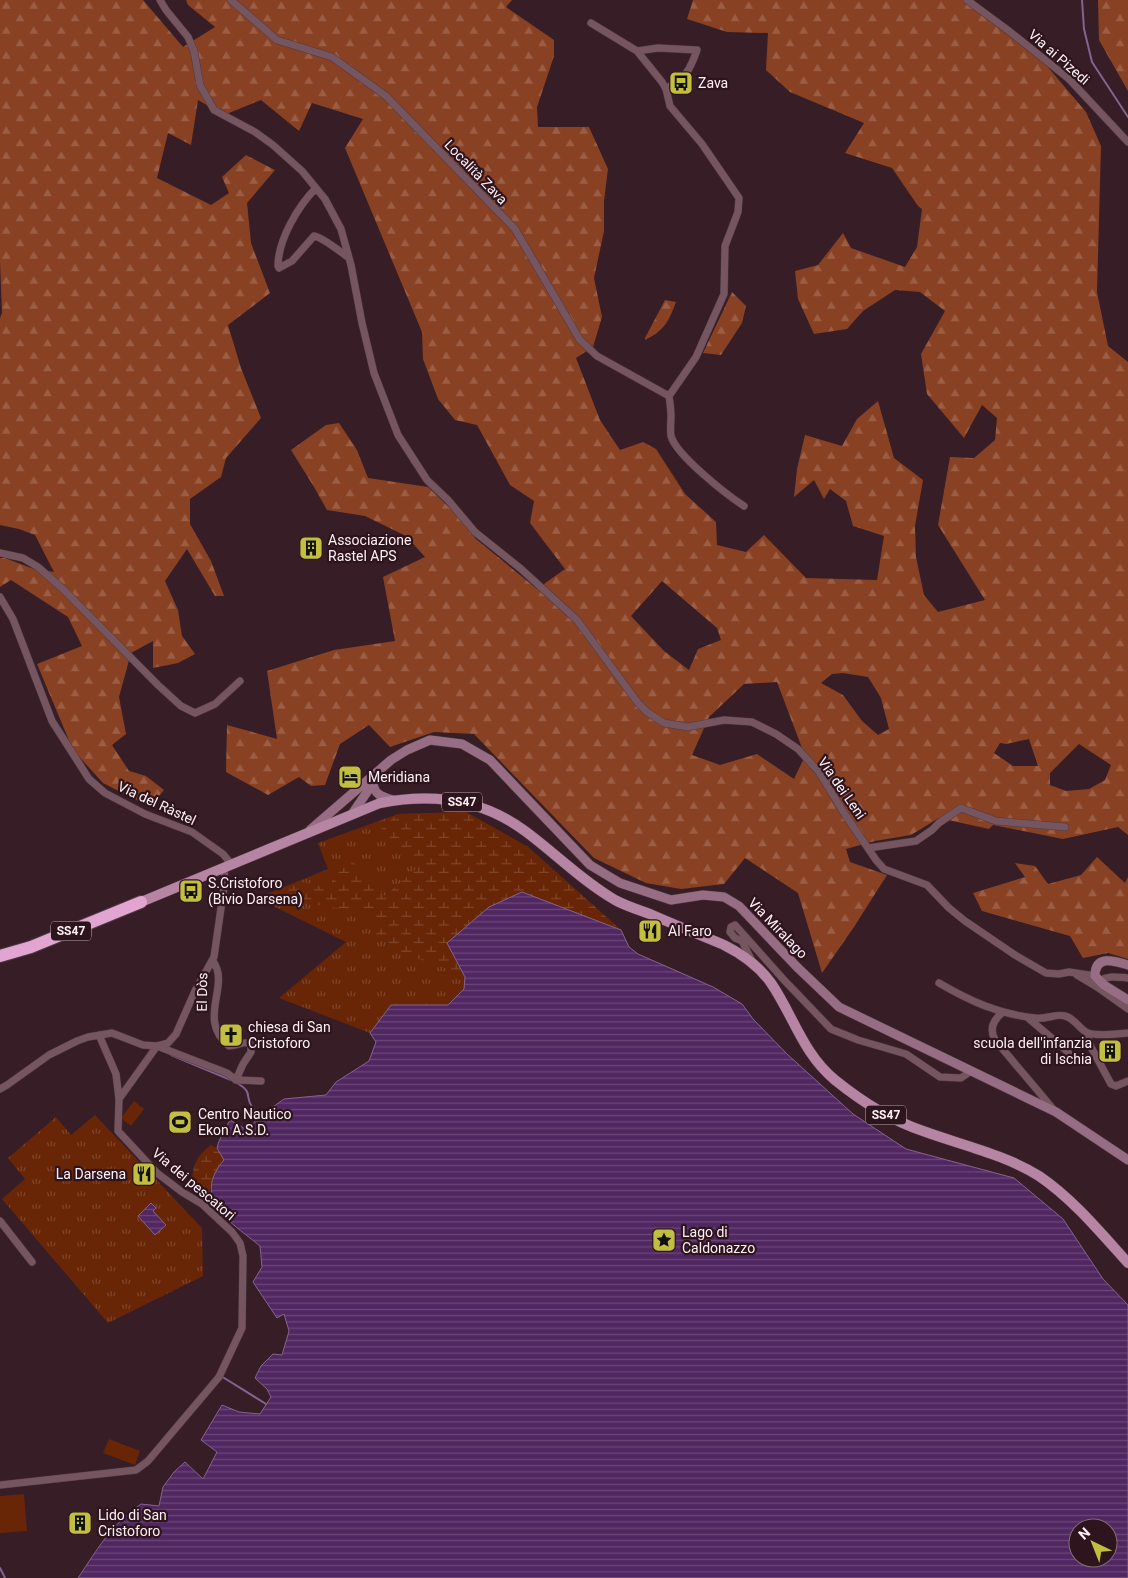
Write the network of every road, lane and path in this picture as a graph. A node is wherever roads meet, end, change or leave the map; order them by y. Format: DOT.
graph roads {
  1 [pos="160,0"];
  2 [pos="231,0"];
  3 [pos="967,0"];
  4 [pos="591,23"];
  5 [pos="637,51"];
  6 [pos="666,89"];
  7 [pos="1128,142"];
  8 [pos="316,188"];
  9 [pos="349,258"];
  10 [pos="669,396"];
  11 [pos="744,506"];
  12 [pos="0,552"];
  13 [pos="0,596"];
  14 [pos="240,681"];
  15 [pos="391,760"];
  16 [pos="373,783"];
  17 [pos="347,798"];
  18 [pos="393,800"];
  19 [pos="351,814"];
  20 [pos="1065,827"];
  21 [pos="307,833"];
  22 [pos="868,848"];
  23 [pos="228,867"];
  24 [pos="141,902"];
  25 [pos="0,956"];
  26 [pos="213,960"];
  27 [pos="755,965"];
  28 [pos="1128,965"];
  29 [pos="1070,972"];
  30 [pos="1097,978"];
  31 [pos="1128,978"];
  32 [pos="939,983"];
  33 [pos="1128,1000"];
  34 [pos="1128,1009"];
  35 [pos="1003,1012"];
  36 [pos="1026,1017"];
  37 [pos="1086,1032"];
  38 [pos="1128,1033"];
  39 [pos="99,1035"];
  40 [pos="156,1046"];
  41 [pos="1072,1058"];
  42 [pos="971,1071"];
  43 [pos="236,1080"];
  44 [pos="261,1081"];
  45 [pos="1128,1081"];
  46 [pos="0,1089"];
  47 [pos="119,1099"];
  48 [pos="1056,1112"];
  49 [pos="1128,1160"];
  50 [pos="0,1222"];
  51 [pos="32,1262"];
  52 [pos="1128,1263"];
  53 [pos="0,1486"];
  1 -- 8 [label="street, Via dei Leni"];
  2 -- 10 [label="street, Località Zava"];
  3 -- 7 [label="street, Via ai Pizedi"];
  4 -- 5 [label="street"];
  5 -- 6 [label="street"];
  5 -- 6 [label="street"];
  6 -- 10 [label="street"];
  8 -- 9 [label="street, Via dei Leni"];
  8 -- 9 [label="street"];
  9 -- 22 [label="street, Via dei Leni"];
  10 -- 11 [label="street"];
  12 -- 14 [label="street"];
  13 -- 23 [label="street, Via del Ràstel"];
  15 -- 16 [label="street"];
  15 -- 17 [label="street"];
  15 -- 42 [label="street, Via Miralago"];
  16 -- 18 [label="street"];
  16 -- 19 [label="street"];
  17 -- 19 [label="street"];
  17 -- 21 [label="street"];
  18 -- 19 [label="main road, SS47"];
  18 -- 27 [label="main road, SS47"];
  19 -- 21 [label="main road, SS47"];
  20 -- 22 [label="street"];
  21 -- 23 [label="main road, SS47"];
  22 -- 29 [label="street, Via dei Leni"];
  23 -- 24 [label="main road, SS47"];
  23 -- 26 [label="street"];
  24 -- 25 [label="highway, SS47"];
  26 -- 40 [label="street"];
  26 -- 43 [label="street, El Dòs"];
  27 -- 42 [label="street"];
  27 -- 52 [label="main road, SS47"];
  28 -- 30 [label="street"];
  29 -- 30 [label="street, Via dei Leni"];
  29 -- 34 [label="street"];
  30 -- 31 [label="street, Via dei Leni"];
  30 -- 33 [label="street"];
  32 -- 35 [label="street"];
  35 -- 36 [label="street"];
  35 -- 48 [label="street"];
  36 -- 37 [label="street"];
  36 -- 41 [label="street"];
  37 -- 38 [label="street"];
  37 -- 45 [label="street"];
  39 -- 40 [label="street"];
  39 -- 46 [label="street"];
  39 -- 47 [label="street, Via dei pescatori"];
  40 -- 43 [label="street"];
  40 -- 47 [label="street"];
  42 -- 48 [label="street, Via Miralago"];
  43 -- 44 [label="street"];
  47 -- 53 [label="street, Via dei pescatori"];
  48 -- 49 [label="street, Via Miralago"];
  50 -- 51 [label="street"];
}
